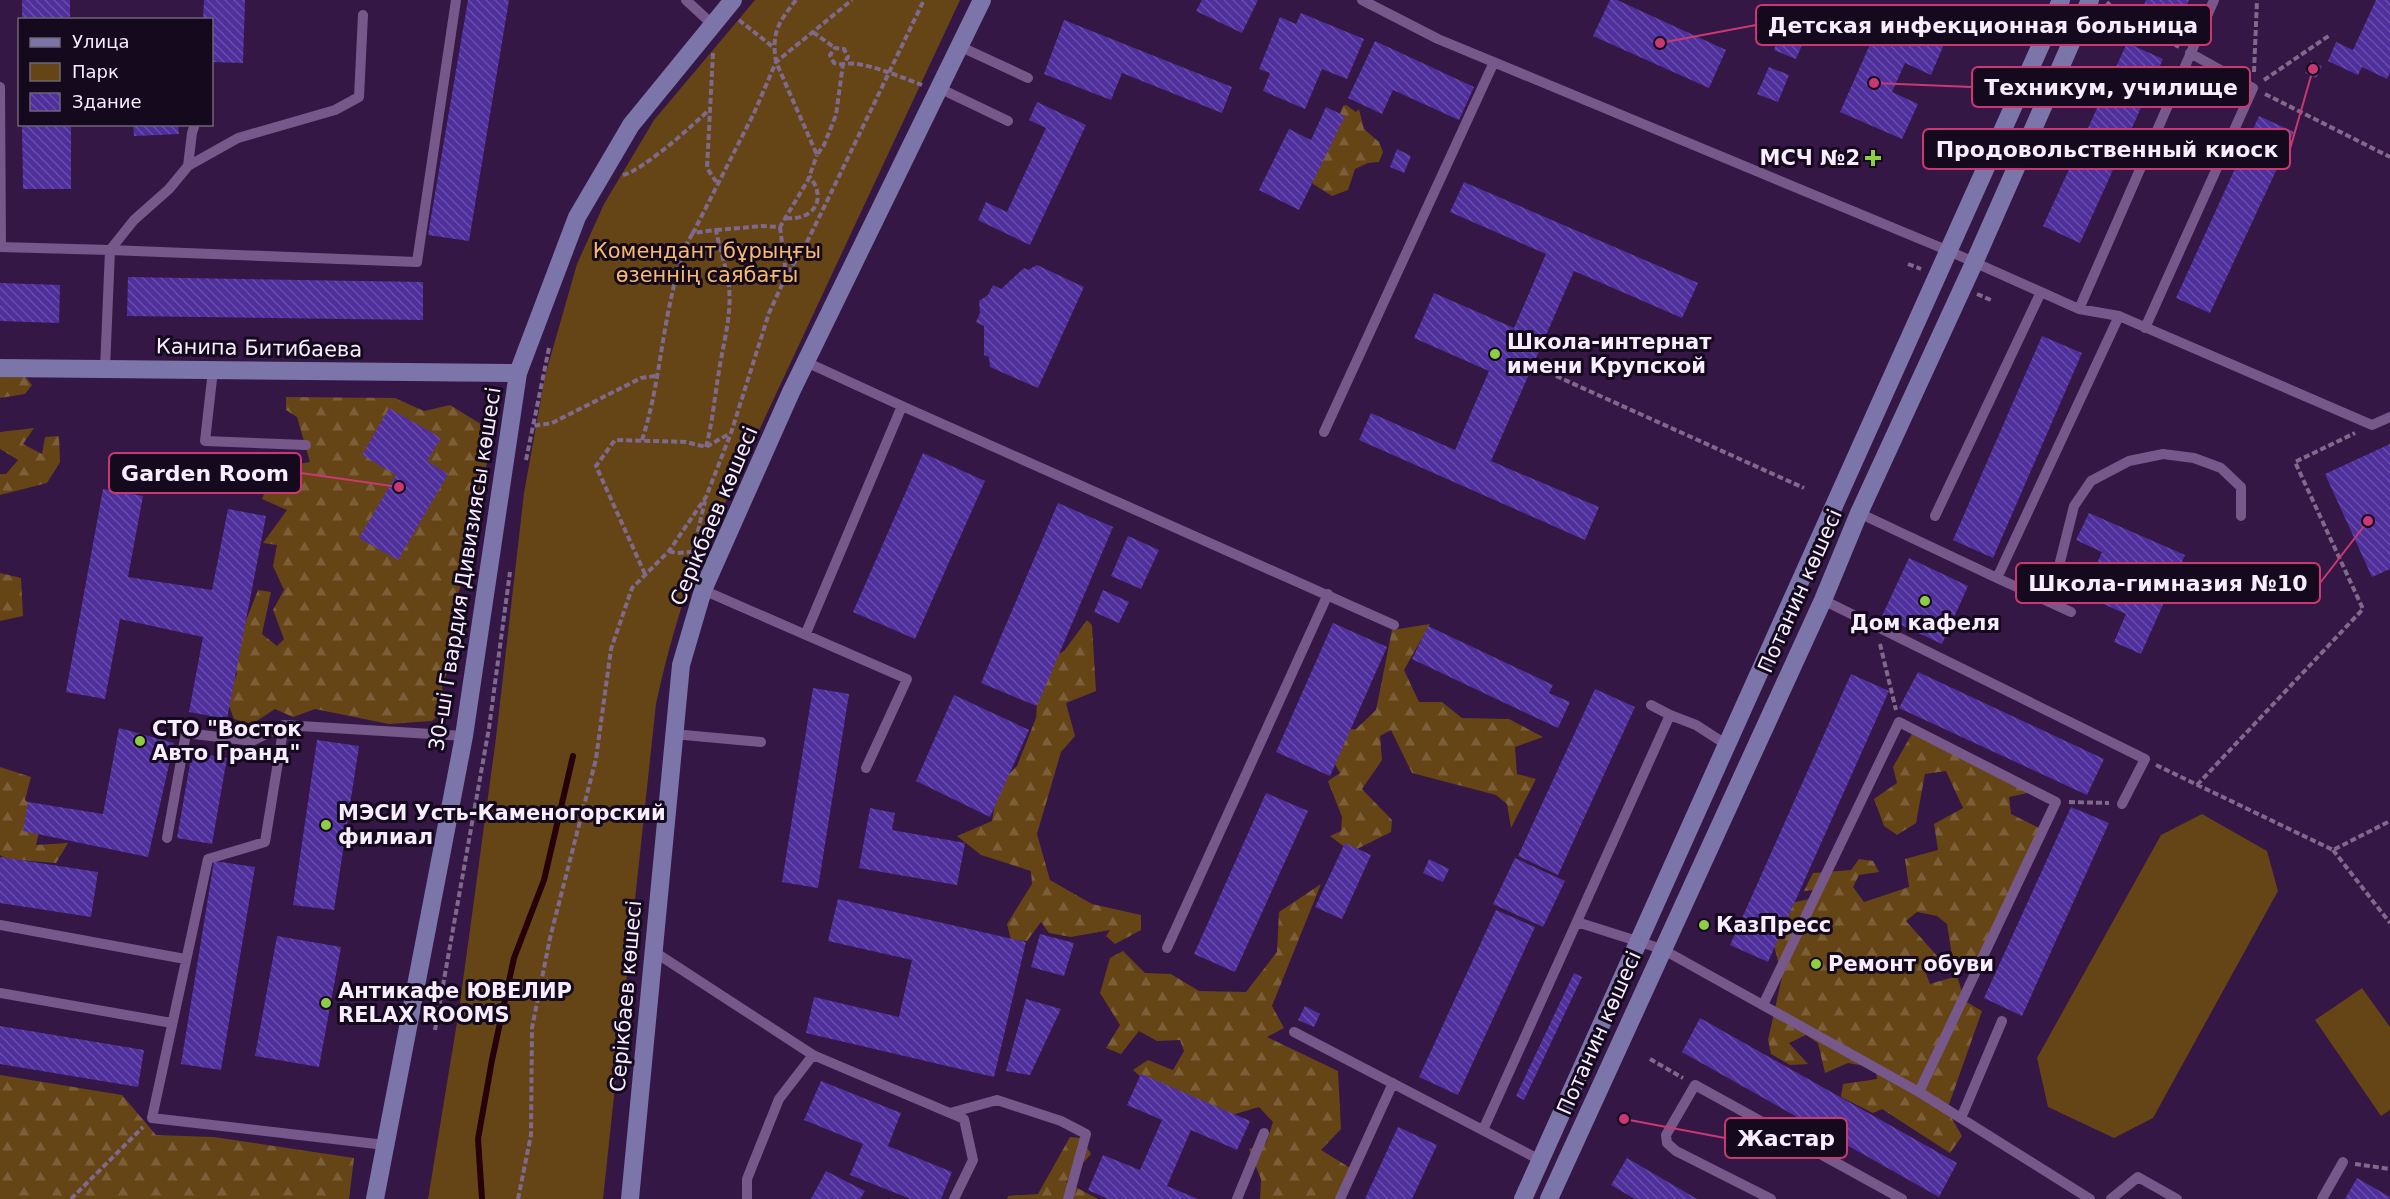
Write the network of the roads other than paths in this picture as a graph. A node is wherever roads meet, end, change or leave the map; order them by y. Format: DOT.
graph roads {
  1 [pos="456,0"];
  2 [pos="686,0"];
  3 [pos="982,0"];
  4 [pos="1362,0"];
  5 [pos="2061,0"];
  6 [pos="2090,0"];
  7 [pos="2214,0"];
  8 [pos="734,8"];
  9 [pos="363,15"];
  10 [pos="713,26"];
  11 [pos="959,46"];
  12 [pos="2190,53"];
  13 [pos="1494,62"];
  14 [pos="1028,78"];
  15 [pos="934,82"];
  16 [pos="0,87"];
  17 [pos="1008,121"];
  18 [pos="194,126"];
  19 [pos="188,166"];
  20 [pos="0,247"];
  21 [pos="110,250"];
  22 [pos="1948,251"];
  23 [pos="1974,262"];
  24 [pos="2041,292"];
  25 [pos="2079,309"];
  26 [pos="2119,316"];
  27 [pos="2145,328"];
  28 [pos="806,362"];
  29 [pos="0,368"];
  30 [pos="105,369"];
  31 [pos="213,370"];
  32 [pos="518,373"];
  33 [pos="902,406"];
  34 [pos="2390,417"];
  35 [pos="1324,432"];
  36 [pos="306,445"];
  37 [pos="1859,513"];
  38 [pos="1935,516"];
  39 [pos="2241,516"];
  40 [pos="1997,578"];
  41 [pos="703,590"];
  42 [pos="1328,594"];
  43 [pos="1822,600"];
  44 [pos="2050,602"];
  45 [pos="2071,612"];
  46 [pos="1394,625"];
  47 [pos="806,633"];
  48 [pos="1651,705"];
  49 [pos="1670,715"];
  50 [pos="284,725"];
  51 [pos="673,734"];
  52 [pos="464,736"];
  53 [pos="761,742"];
  54 [pos="1727,745"];
  55 [pos="866,768"];
  56 [pos="2122,804"];
  57 [pos="167,838"];
  58 [pos="1576,922"];
  59 [pos="0,926"];
  60 [pos="1640,941"];
  61 [pos="1167,948"];
  62 [pos="1662,949"];
  63 [pos="653,951"];
  64 [pos="185,959"];
  65 [pos="0,993"];
  66 [pos="1763,1005"];
  67 [pos="2002,1021"];
  68 [pos="172,1023"];
  69 [pos="1294,1032"];
  70 [pos="813,1055"];
  71 [pos="1393,1083"];
  72 [pos="1919,1092"];
  73 [pos="950,1113"];
  74 [pos="1961,1118"];
  75 [pos="1483,1130"];
  76 [pos="1264,1133"];
  77 [pos="386,1145"];
  78 [pos="1542,1161"];
  79 [pos="2343,1162"];
  80 [pos="375,1199"];
  81 [pos="630,1199"];
  82 [pos="747,1199"];
  83 [pos="954,1199"];
  84 [pos="1068,1199"];
  85 [pos="1237,1199"];
  86 [pos="1340,1199"];
  87 [pos="1523,1199"];
  88 [pos="1549,1199"];
  89 [pos="1771,1199"];
  90 [pos="1902,1199"];
  91 [pos="2090,1199"];
  92 [pos="2111,1199"];
  93 [pos="2178,1199"];
  94 [pos="2322,1199"];
  1 -- 21 [label="lane"];
  2 -- 10 [label="lane"];
  3 -- 11 [label="street, Серікбаев көшесі"];
  4 -- 13 [label="lane"];
  5 -- 22 [label="street, Потанин көшесі"];
  6 -- 23 [label="street, Потанин көшесі"];
  7 -- 12 [label="lane"];
  8 -- 10 [label="street, 30-ші Гвардия Дивизиясы көшесі"];
  9 -- 19 [label="lane"];
  10 -- 32 [label="street, 30-ші Гвардия Дивизиясы көшесі"];
  11 -- 14 [label="lane"];
  11 -- 15 [label="street, Серікбаев көшесі"];
  12 -- 25 [label="lane"];
  12 -- 27 [label="lane"];
  13 -- 22 [label="lane"];
  13 -- 35 [label="lane"];
  15 -- 17 [label="lane"];
  15 -- 28 [label="street, Серікбаев көшесі"];
  16 -- 20 [label="lane"];
  18 -- 19 [label="lane"];
  19 -- 21 [label="lane"];
  20 -- 21 [label="lane"];
  21 -- 30 [label="lane"];
  22 -- 23 [label="lane"];
  22 -- 54 [label="street, Потанин көшесі"];
  23 -- 24 [label="lane"];
  23 -- 37 [label="street, Потанин көшесі"];
  24 -- 25 [label="lane"];
  24 -- 38 [label="lane"];
  25 -- 26 [label="lane"];
  26 -- 27 [label="lane"];
  26 -- 40 [label="lane"];
  27 -- 34 [label="lane"];
  28 -- 33 [label="lane"];
  28 -- 41 [label="street, Серікбаев көшесі"];
  29 -- 30 [label="street, Канипа Битибаева"];
  30 -- 31 [label="street, Канипа Битибаева"];
  31 -- 32 [label="street, Канипа Битибаева"];
  31 -- 36 [label="lane"];
  32 -- 52 [label="street, 30-ші Гвардия Дивизиясы көшесі"];
  33 -- 42 [label="lane"];
  33 -- 47 [label="lane"];
  37 -- 40 [label="lane"];
  37 -- 43 [label="street, Потанин көшесі"];
  39 -- 44 [label="lane"];
  40 -- 44 [label="lane"];
  41 -- 47 [label="lane"];
  41 -- 51 [label="street, Серікбаев көшесі"];
  42 -- 46 [label="lane"];
  42 -- 61 [label="lane"];
  43 -- 56 [label="lane"];
  43 -- 62 [label="street, Потанин көшесі"];
  44 -- 45 [label="lane"];
  47 -- 55 [label="lane"];
  48 -- 49 [label="lane"];
  49 -- 54 [label="lane"];
  49 -- 58 [label="lane"];
  50 -- 52 [label="lane"];
  50 -- 57 [label="lane"];
  50 -- 64 [label="lane"];
  51 -- 53 [label="lane"];
  51 -- 63 [label="street, Серікбаев көшесі"];
  52 -- 77 [label="street, 30-ші Гвардия Дивизиясы көшесі"];
  54 -- 60 [label="street, Потанин көшесі"];
  58 -- 60 [label="lane"];
  58 -- 75 [label="lane"];
  59 -- 64 [label="lane"];
  60 -- 62 [label="lane"];
  60 -- 78 [label="street, Потанин көшесі"];
  62 -- 66 [label="lane"];
  62 -- 88 [label="street, Потанин көшесі"];
  63 -- 70 [label="lane"];
  63 -- 81 [label="street, Серікбаев көшесі"];
  64 -- 68 [label="lane"];
  65 -- 68 [label="lane"];
  66 -- 72 [label="lane"];
  66 -- 72 [label="lane"];
  67 -- 74 [label="lane"];
  68 -- 77 [label="lane"];
  69 -- 71 [label="lane"];
  70 -- 73 [label="lane"];
  70 -- 82 [label="lane"];
  71 -- 75 [label="lane"];
  71 -- 86 [label="lane"];
  72 -- 74 [label="lane"];
  73 -- 83 [label="lane"];
  73 -- 84 [label="lane"];
  74 -- 91 [label="lane"];
  75 -- 78 [label="lane"];
  76 -- 85 [label="lane"];
  77 -- 80 [label="street, 30-ші Гвардия Дивизиясы көшесі"];
  78 -- 87 [label="street, Потанин көшесі"];
  79 -- 94 [label="lane"];
  89 -- 90 [label="lane"];
  92 -- 93 [label="lane"];
}
